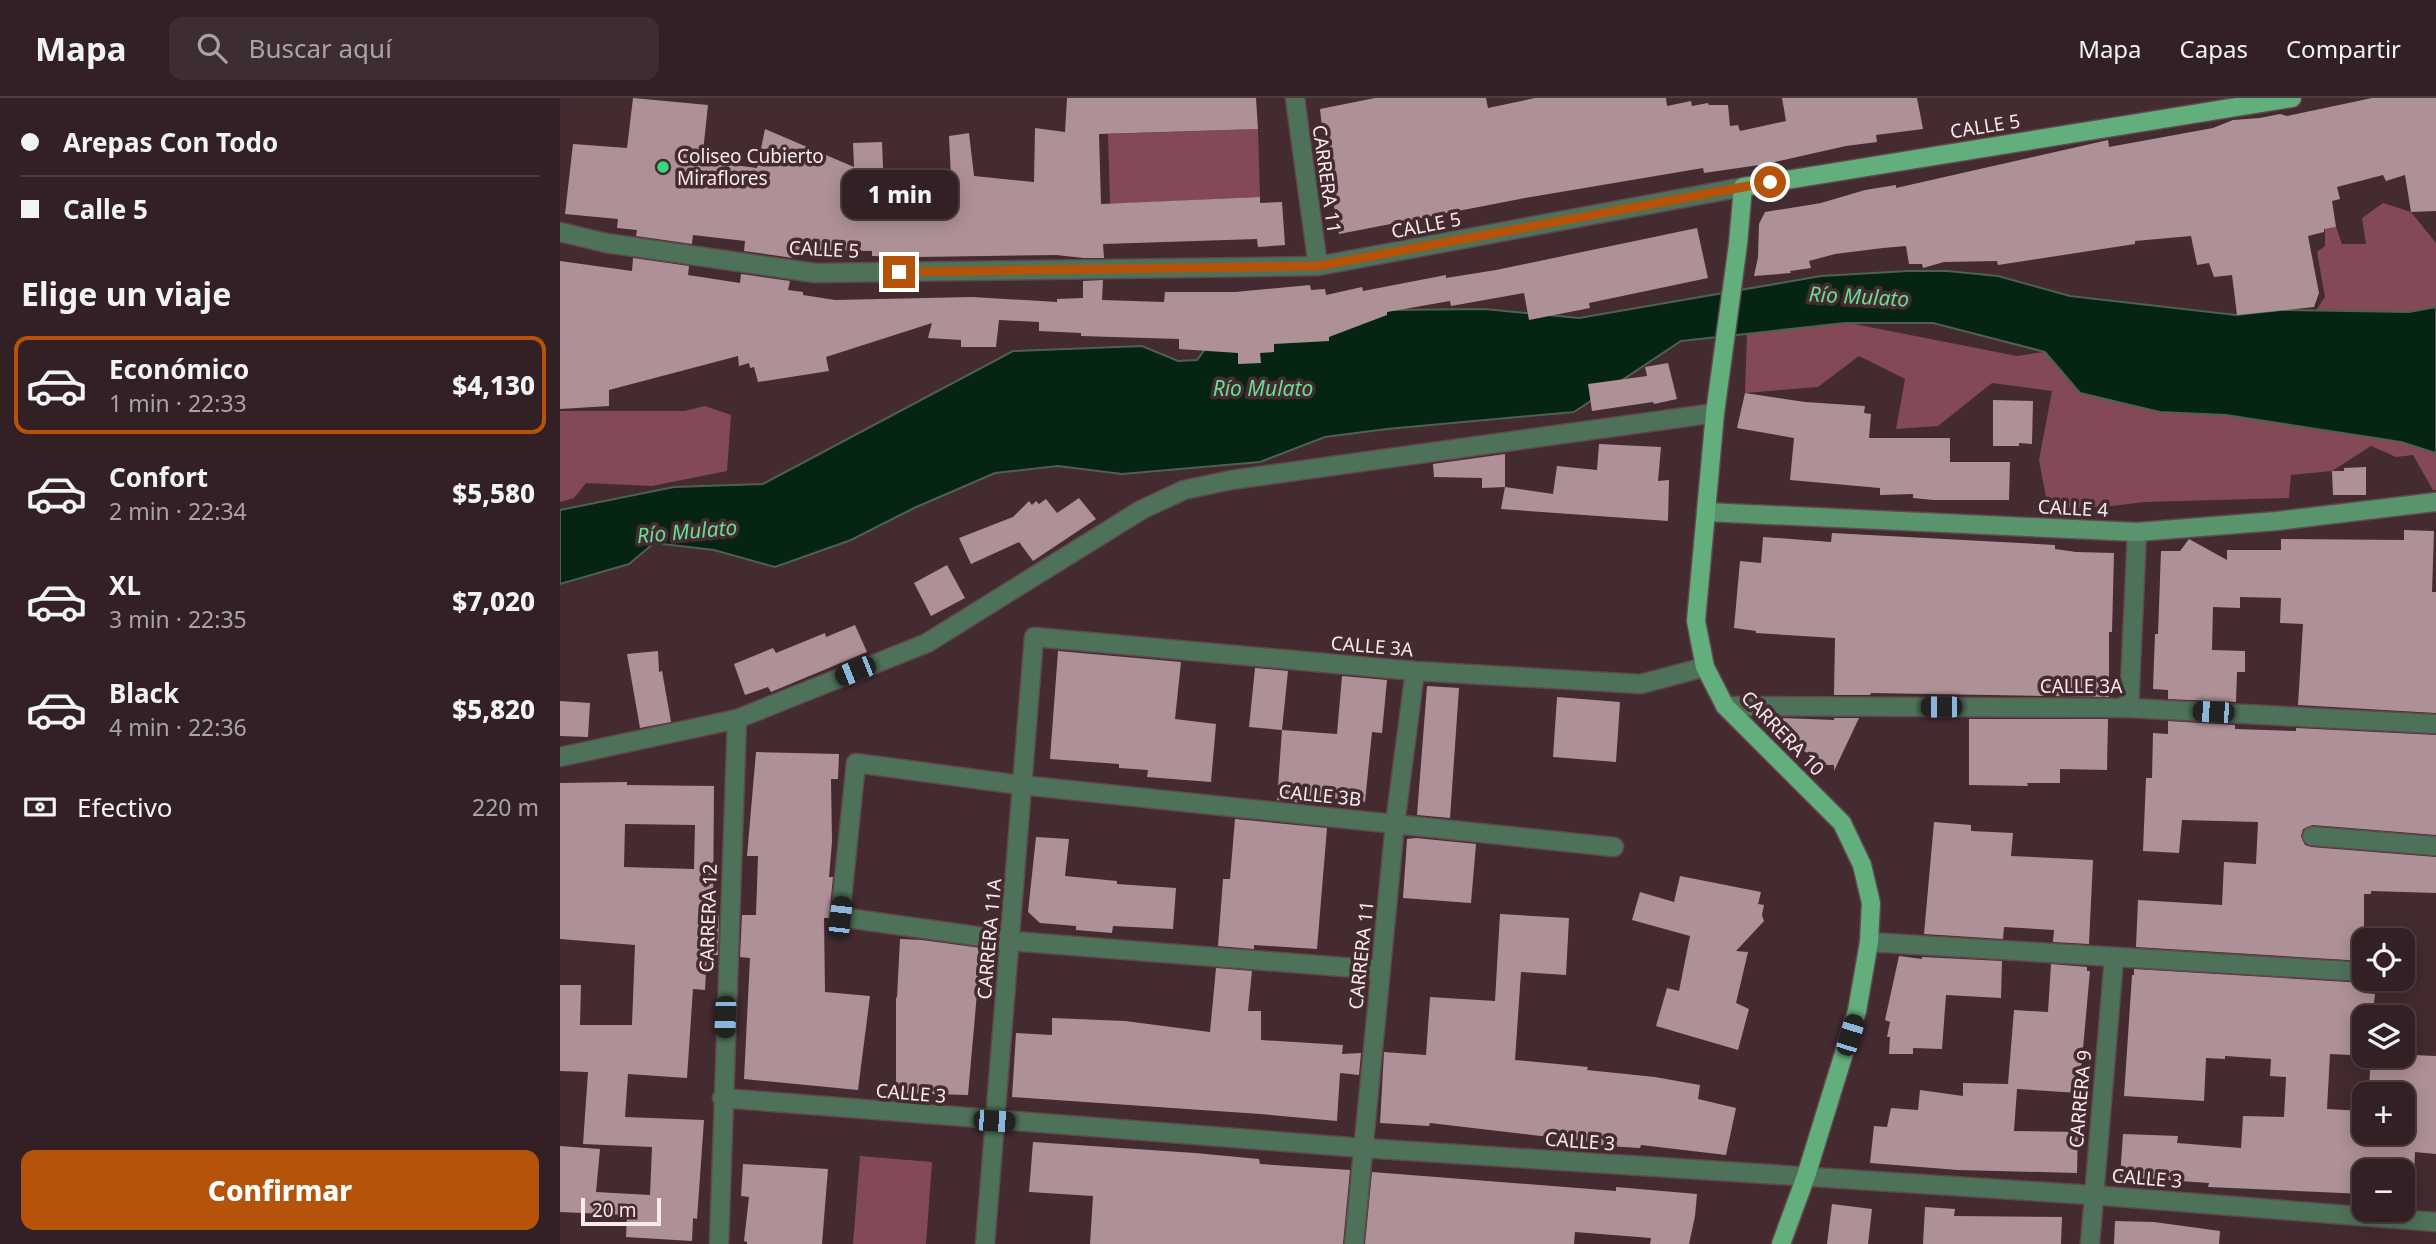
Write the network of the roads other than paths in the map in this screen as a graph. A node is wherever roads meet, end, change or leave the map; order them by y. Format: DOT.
graph roads {
  1 [pos="1296,98"];
  2 [pos="2292,98"];
  3 [pos="1743,187"];
  4 [pos="560,232"];
  5 [pos="1318,266"];
  6 [pos="1715,413"];
  7 [pos="2436,502"];
  8 [pos="1706,512"];
  9 [pos="2137,532"];
  10 [pos="1034,637"];
  11 [pos="1705,667"];
  12 [pos="1415,671"];
  13 [pos="1725,706"];
  14 [pos="2129,708"];
  15 [pos="737,719"];
  16 [pos="2436,724"];
  17 [pos="560,757"];
  18 [pos="1021,785"];
  19 [pos="1395,824"];
  20 [pos="2312,836"];
  21 [pos="1614,846"];
  22 [pos="2436,846"];
  23 [pos="1011,941"];
  24 [pos="1869,942"];
  25 [pos="2114,958"];
  26 [pos="1381,970"];
  27 [pos="2352,971"];
  28 [pos="722,1098"];
  29 [pos="994,1121"];
  30 [pos="1363,1148"];
  31 [pos="1806,1176"];
  32 [pos="2092,1195"];
  33 [pos="2436,1223"];
  34 [pos="719,1244"];
  35 [pos="985,1244"];
  36 [pos="1354,1244"];
  37 [pos="1781,1244"];
  38 [pos="2090,1244"];
  1 -- 5 [label="street, CARRERA 11"];
  2 -- 3 [label="main road, CALLE 5"];
  3 -- 5 [label="street, CALLE 5"];
  3 -- 6 [label="main road, CARRERA 10"];
  4 -- 5 [label="street, CALLE 5"];
  6 -- 8 [label="main road, CARRERA 10"];
  6 -- 15 [label="street"];
  7 -- 9 [label="main road, CALLE 4"];
  8 -- 9 [label="main road, CALLE 4"];
  8 -- 11 [label="main road, CARRERA 10"];
  9 -- 14 [label="street"];
  10 -- 12 [label="street, CALLE 3A"];
  10 -- 18 [label="street, CARRERA 11A"];
  11 -- 12 [label="street, CALLE 3A"];
  11 -- 13 [label="main road, CARRERA 10"];
  12 -- 19 [label="street, CARRERA 11"];
  13 -- 14 [label="street, CALLE 3A"];
  13 -- 24 [label="main road, CARRERA 10"];
  14 -- 16 [label="street, CALLE 3A"];
  15 -- 17 [label="street"];
  15 -- 28 [label="street, CARRERA 12"];
  18 -- 19 [label="street, CALLE 3B"];
  18 -- 23 [label="street, CARRERA 11A"];
  18 -- 23 [label="street, CALLE 3B"];
  19 -- 21 [label="street, CALLE 3B"];
  19 -- 26 [label="street, CARRERA 11"];
  20 -- 22 [label="street"];
  23 -- 26 [label="street"];
  23 -- 29 [label="street, CARRERA 11A"];
  24 -- 25 [label="street"];
  24 -- 31 [label="main road, CARRERA 10"];
  25 -- 27 [label="street"];
  25 -- 32 [label="street, CARRERA 9"];
  26 -- 30 [label="street, CARRERA 11"];
  28 -- 29 [label="street, CALLE 3"];
  28 -- 34 [label="street, CARRERA 12"];
  29 -- 30 [label="street, CALLE 3"];
  29 -- 35 [label="street, CARRERA 11A"];
  30 -- 31 [label="street, CALLE 3"];
  30 -- 36 [label="street, CARRERA 11"];
  31 -- 32 [label="street, CALLE 3"];
  31 -- 37 [label="main road, CARRERA 10"];
  32 -- 33 [label="street, CALLE 3"];
  32 -- 38 [label="street, CARRERA 9"];
}
